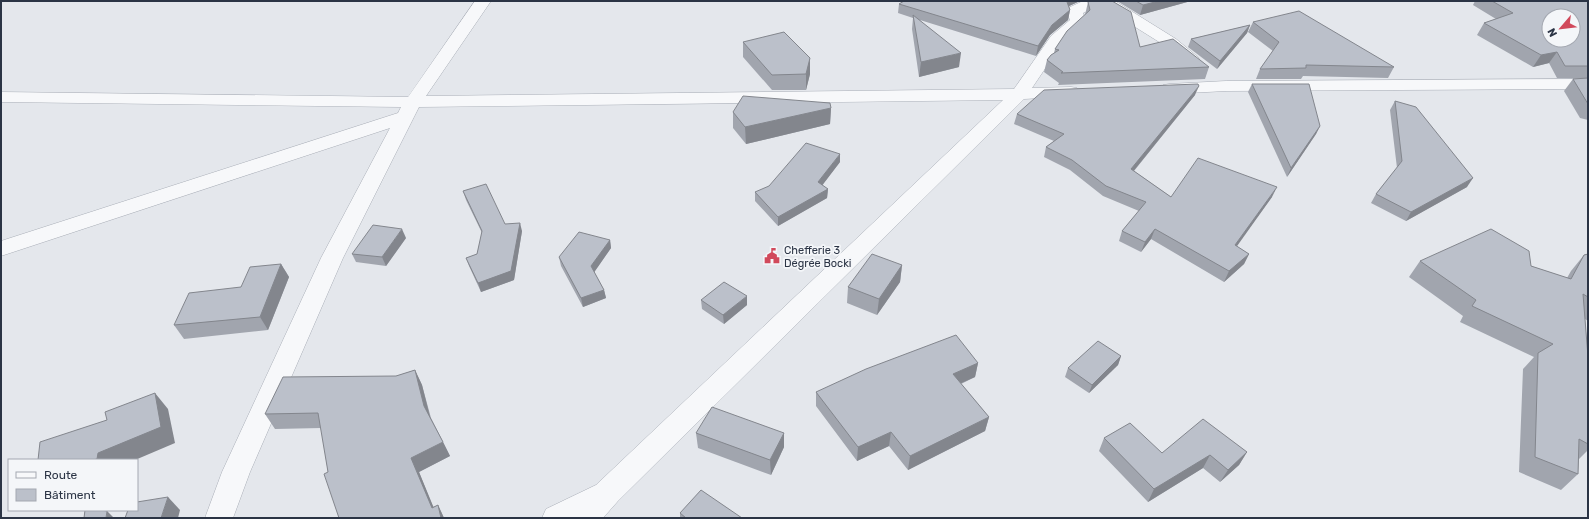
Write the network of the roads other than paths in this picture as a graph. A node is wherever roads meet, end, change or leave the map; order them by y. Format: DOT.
graph roads {
  1 [pos="483,1"];
  2 [pos="1073,1"];
  3 [pos="1094,1"];
  4 [pos="1104,1"];
  5 [pos="1588,84"];
  6 [pos="1226,86"];
  7 [pos="1155,89"];
  8 [pos="1091,92"];
  9 [pos="1019,94"];
  10 [pos="1,97"];
  11 [pos="409,110"];
  12 [pos="1,249"];
  13 [pos="608,492"];
  14 [pos="219,518"];
  15 [pos="556,518"];
  16 [pos="585,518"];
  1 -- 11 [label="street"];
  2 -- 3 [label="street"];
  3 -- 9 [label="street"];
  4 -- 6 [label="street"];
  5 -- 6 [label="street"];
  6 -- 7 [label="street"];
  8 -- 9 [label="street"];
  9 -- 11 [label="street"];
  9 -- 13 [label="street"];
  10 -- 11 [label="street"];
  11 -- 12 [label="street"];
  11 -- 14 [label="street"];
  13 -- 15 [label="street"];
  13 -- 16 [label="street"];
}
